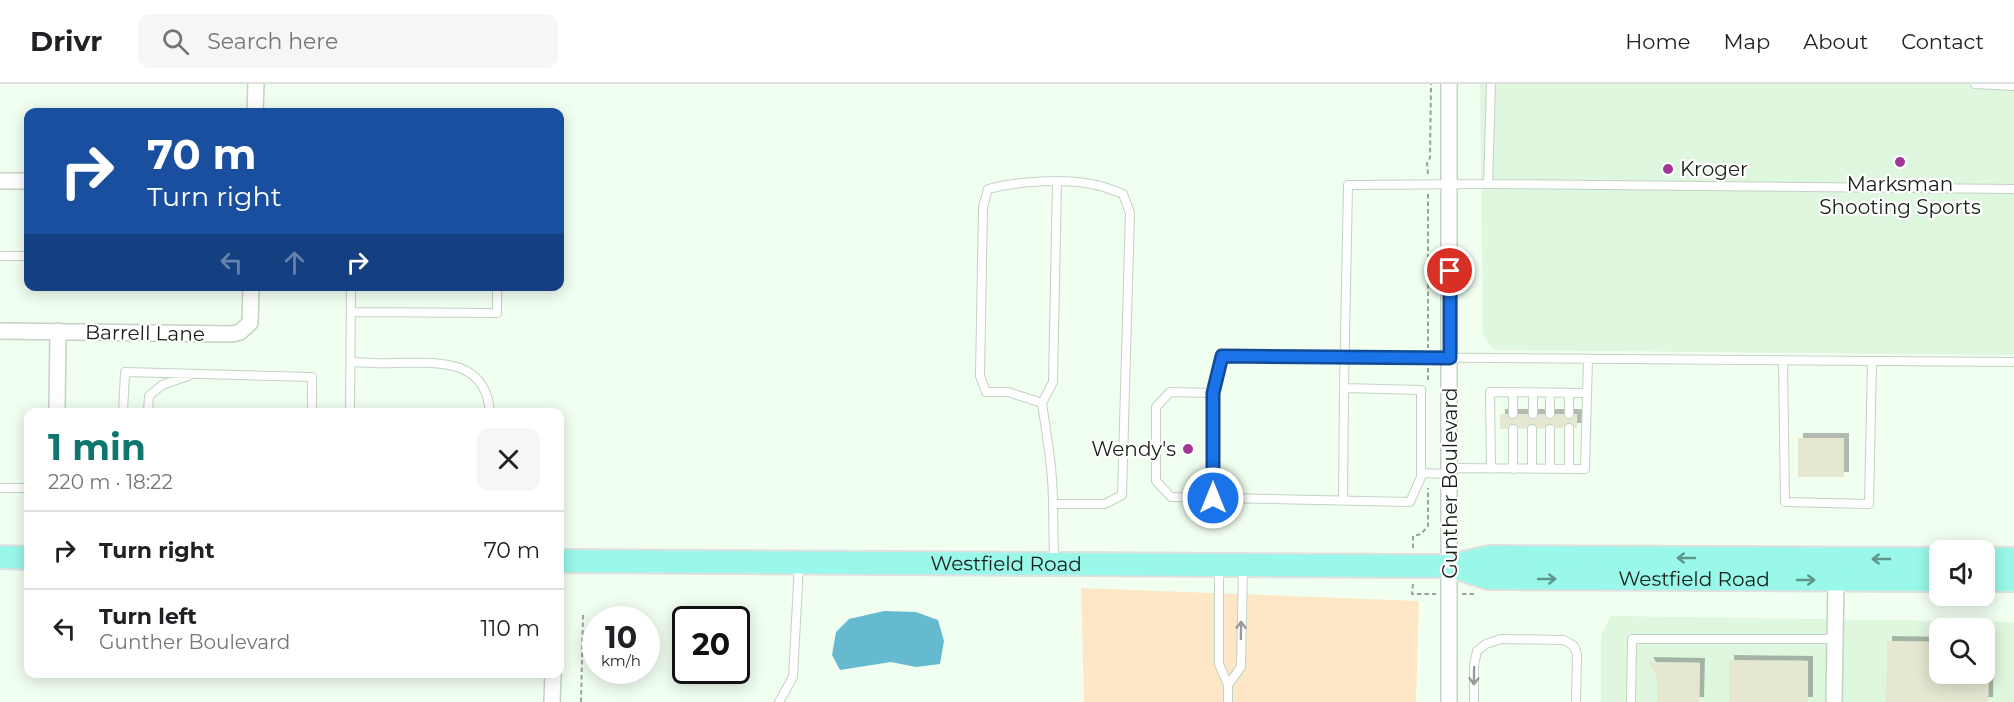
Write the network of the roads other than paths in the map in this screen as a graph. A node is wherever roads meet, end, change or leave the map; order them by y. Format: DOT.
graph roads {
  1 [pos="256,84"];
  2 [pos="1449,84"];
  3 [pos="1491,84"];
  4 [pos="1974,84"];
  5 [pos="2014,86"];
  6 [pos="255,108"];
  7 [pos="0,181"];
  8 [pos="24,182"];
  9 [pos="1057,182"];
  10 [pos="1450,184"];
  11 [pos="1488,184"];
  12 [pos="2014,189"];
  13 [pos="0,256"];
  14 [pos="24,256"];
  15 [pos="251,291"];
  16 [pos="351,291"];
  17 [pos="497,291"];
  18 [pos="351,312"];
  19 [pos="0,331"];
  20 [pos="58,331"];
  21 [pos="1345,357"];
  22 [pos="1450,358"];
  23 [pos="1588,359"];
  24 [pos="1783,360"];
  25 [pos="1872,361"];
  26 [pos="351,362"];
  27 [pos="2014,362"];
  28 [pos="192,374"];
  29 [pos="1344,388"];
  30 [pos="1213,393"];
  31 [pos="1513,393"];
  32 [pos="1533,393"];
  33 [pos="1550,393"];
  34 [pos="1569,393"];
  35 [pos="1587,393"];
  36 [pos="1042,404"];
  37 [pos="57,408"];
  38 [pos="123,408"];
  39 [pos="148,408"];
  40 [pos="312,408"];
  41 [pos="350,408"];
  42 [pos="490,408"];
  43 [pos="1513,414"];
  44 [pos="1533,414"];
  45 [pos="1550,414"];
  46 [pos="1569,414"];
  47 [pos="1569,428"];
  48 [pos="1513,429"];
  49 [pos="1532,429"];
  50 [pos="1550,429"];
  51 [pos="1491,469"];
  52 [pos="1513,469"];
  53 [pos="1532,469"];
  54 [pos="1550,469"];
  55 [pos="1569,469"];
  56 [pos="1450,471"];
  57 [pos="1421,473"];
  58 [pos="0,488"];
  59 [pos="24,488"];
  60 [pos="1213,498"];
  61 [pos="1343,501"];
  62 [pos="1053,504"];
  63 [pos="0,557"];
  64 [pos="24,558"];
  65 [pos="1929,559"];
  66 [pos="1995,559"];
  67 [pos="2014,559"];
  68 [pos="564,561"];
  69 [pos="799,562"];
  70 [pos="1054,564"];
  71 [pos="1219,566"];
  72 [pos="1243,566"];
  73 [pos="1450,566"];
  74 [pos="1836,580"];
  75 [pos="1929,580"];
  76 [pos="1995,580"];
  77 [pos="2014,580"];
  78 [pos="1835,639"];
  79 [pos="553,678"];
  80 [pos="1228,685"];
  81 [pos="782,701"];
  82 [pos="552,702"];
  83 [pos="1228,702"];
  84 [pos="1449,702"];
  85 [pos="1474,702"];
  86 [pos="1576,702"];
  87 [pos="1631,702"];
  88 [pos="1834,702"];
  1 -- 6 [label="street"];
  2 -- 10 [label="street, Gunther Boulevard"];
  3 -- 11 [label="lane"];
  4 -- 5 [label="lane"];
  7 -- 8 [label="street"];
  9 -- 36 [label="lane"];
  9 -- 36 [label="lane"];
  9 -- 62 [label="lane"];
  10 -- 11 [label="lane"];
  10 -- 21 [label="lane"];
  10 -- 22 [label="street, Gunther Boulevard"];
  11 -- 12 [label="lane"];
  13 -- 14 [label="lane"];
  15 -- 20 [label="street, Barrell Lane"];
  16 -- 18 [label="lane"];
  17 -- 18 [label="lane"];
  18 -- 26 [label="lane"];
  19 -- 20 [label="street, Barrell Lane"];
  20 -- 37 [label="street"];
  21 -- 22 [label="lane"];
  21 -- 29 [label="lane"];
  21 -- 30 [label="lane"];
  22 -- 23 [label="lane"];
  22 -- 56 [label="street, Gunther Boulevard"];
  23 -- 24 [label="lane"];
  23 -- 35 [label="lane"];
  24 -- 25 [label="lane"];
  24 -- 25 [label="lane"];
  25 -- 27 [label="lane"];
  26 -- 41 [label="lane"];
  26 -- 42 [label="lane"];
  28 -- 38 [label="lane"];
  28 -- 39 [label="lane"];
  28 -- 40 [label="lane"];
  29 -- 57 [label="lane"];
  29 -- 61 [label="lane"];
  30 -- 60 [label="lane"];
  30 -- 60 [label="lane"];
  31 -- 32 [label="lane"];
  31 -- 43 [label="lane"];
  31 -- 51 [label="lane"];
  32 -- 33 [label="lane"];
  32 -- 44 [label="lane"];
  33 -- 34 [label="lane"];
  33 -- 45 [label="lane"];
  34 -- 35 [label="lane"];
  34 -- 46 [label="lane"];
  35 -- 55 [label="lane"];
  36 -- 62 [label="lane"];
  47 -- 55 [label="lane"];
  48 -- 52 [label="lane"];
  49 -- 53 [label="lane"];
  50 -- 54 [label="lane"];
  51 -- 52 [label="lane"];
  51 -- 56 [label="lane"];
  52 -- 53 [label="lane"];
  53 -- 54 [label="lane"];
  54 -- 55 [label="lane"];
  56 -- 57 [label="lane"];
  56 -- 73 [label="street, Gunther Boulevard"];
  57 -- 61 [label="lane"];
  58 -- 59 [label="lane"];
  60 -- 61 [label="lane"];
  62 -- 70 [label="lane"];
  63 -- 64 [label="main road"];
  65 -- 73 [label="main road, Westfield Road, one-way"];
  66 -- 67 [label="main road"];
  68 -- 69 [label="main road, Westfield Road"];
  69 -- 70 [label="main road, Westfield Road"];
  69 -- 81 [label="lane"];
  70 -- 71 [label="main road, Westfield Road"];
  71 -- 72 [label="main road, Westfield Road"];
  71 -- 80 [label="lane"];
  72 -- 73 [label="main road, Westfield Road"];
  80 -- 72 [label="lane, one-way"];
  73 -- 74 [label="main road, Westfield Road, one-way"];
  73 -- 84 [label="street, Gunther Boulevard"];
  74 -- 75 [label="main road, Westfield Road"];
  74 -- 78 [label="street"];
  76 -- 77 [label="main road"];
  78 -- 87 [label="lane"];
  78 -- 88 [label="street"];
  79 -- 82 [label="street"];
  80 -- 83 [label="lane"];
  86 -- 85 [label="lane, one-way"];
}
